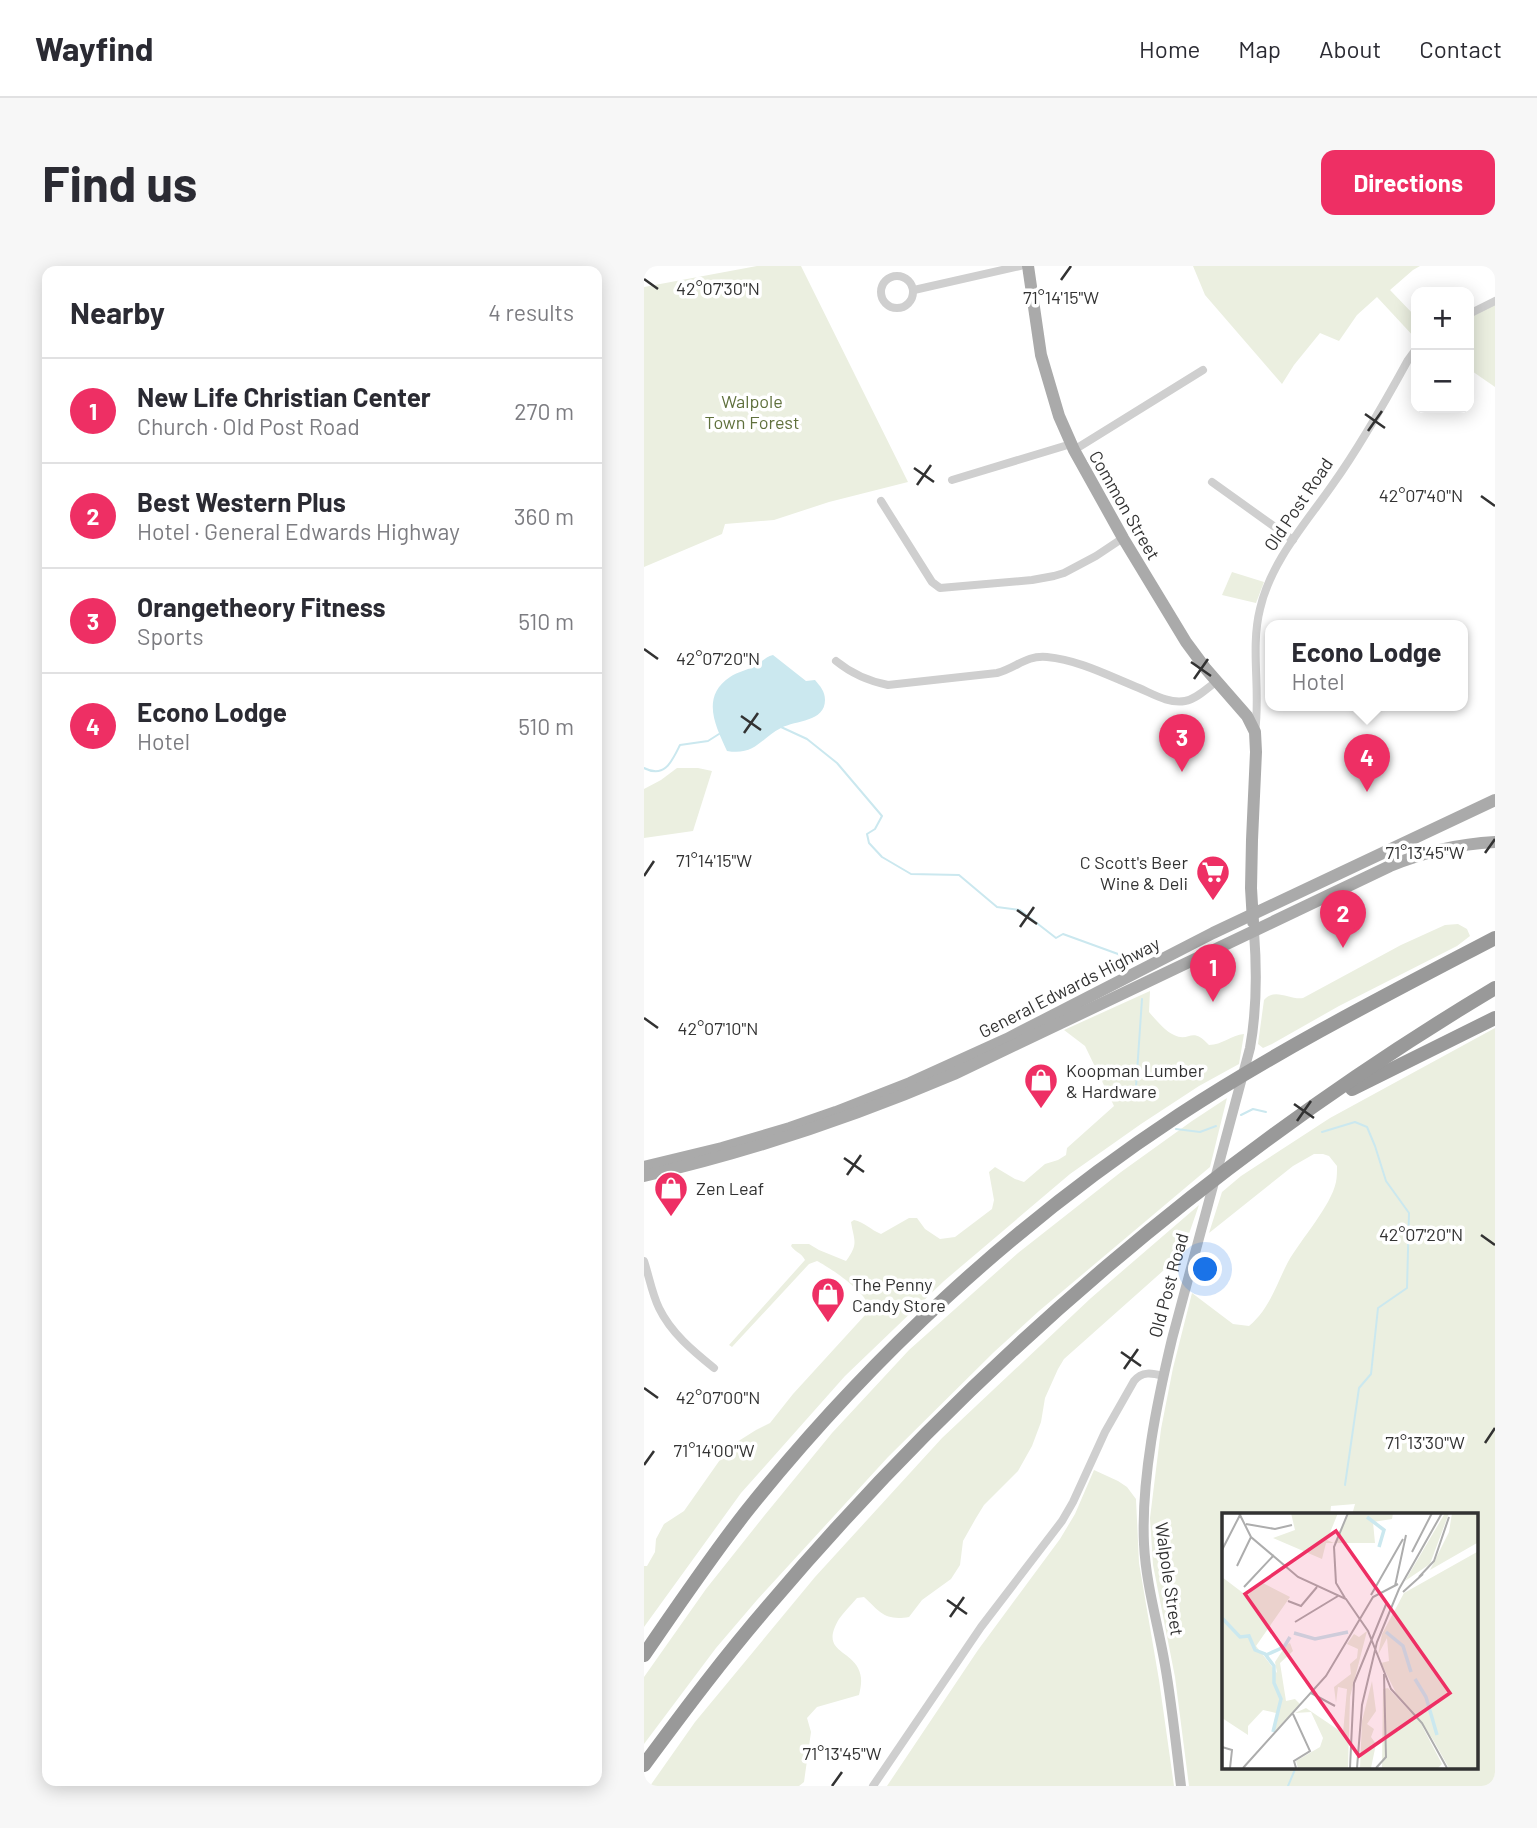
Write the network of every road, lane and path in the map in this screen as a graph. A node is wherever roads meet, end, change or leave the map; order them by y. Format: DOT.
graph roads {
  1 [pos="1020,266"];
  2 [pos="1028,266"];
  3 [pos="914,290"];
  4 [pos="1495,301"];
  5 [pos="1474,312"];
  6 [pos="1415,350"];
  7 [pos="1203,370"];
  8 [pos="1073,447"];
  9 [pos="952,480"];
  10 [pos="1212,482"];
  11 [pos="881,501"];
  12 [pos="1123,538"];
  13 [pos="1293,540"];
  14 [pos="836,661"];
  15 [pos="1217,681"];
  16 [pos="1257,694"];
  17 [pos="1238,705"];
  18 [pos="1255,732"];
  19 [pos="1495,800"];
  20 [pos="1495,842"];
  21 [pos="1253,914"];
  22 [pos="1254,932"];
  23 [pos="1495,938"];
  24 [pos="1495,988"];
  25 [pos="1495,1018"];
  26 [pos="1315,1105"];
  27 [pos="644,1167"];
  28 [pos="644,1176"];
  29 [pos="644,1261"];
  30 [pos="714,1368"];
  31 [pos="1163,1377"];
  32 [pos="644,1655"];
  33 [pos="644,1765"];
  34 [pos="873,1786"];
  35 [pos="1181,1786"];
  1 -- 3 [label="street"];
  2 -- 8 [label="main road, Common Street"];
  3 -- 3 [label="street"];
  4 -- 5 [label="street"];
  6 -- 13 [label="street, Old Post Road"];
  7 -- 8 [label="street"];
  8 -- 9 [label="street"];
  8 -- 12 [label="main road, Common Street"];
  10 -- 13 [label="street"];
  11 -- 12 [label="street"];
  12 -- 15 [label="main road, Common Street"];
  13 -- 16 [label="street, Old Post Road"];
  14 -- 15 [label="street"];
  15 -- 17 [label="main road, Common Street"];
  16 -- 17 [label="street"];
  16 -- 18 [label="street, Old Post Road"];
  17 -- 18 [label="main road, Common Street"];
  18 -- 21 [label="main road, Old Post Road"];
  19 -- 21 [label="main road, General Edwards Highway"];
  20 -- 22 [label="main road, General Edwards Highway"];
  21 -- 22 [label="main road, Old Post Road"];
  21 -- 27 [label="main road, General Edwards Highway"];
  22 -- 28 [label="main road, General Edwards Highway"];
  22 -- 31 [label="main road, Old Post Road"];
  23 -- 32 [label="highway"];
  24 -- 26 [label="highway"];
  25 -- 26 [label="highway"];
  26 -- 33 [label="highway"];
  29 -- 30 [label="street"];
  31 -- 34 [label="street"];
  31 -- 35 [label="main road, Walpole Street"];
}
